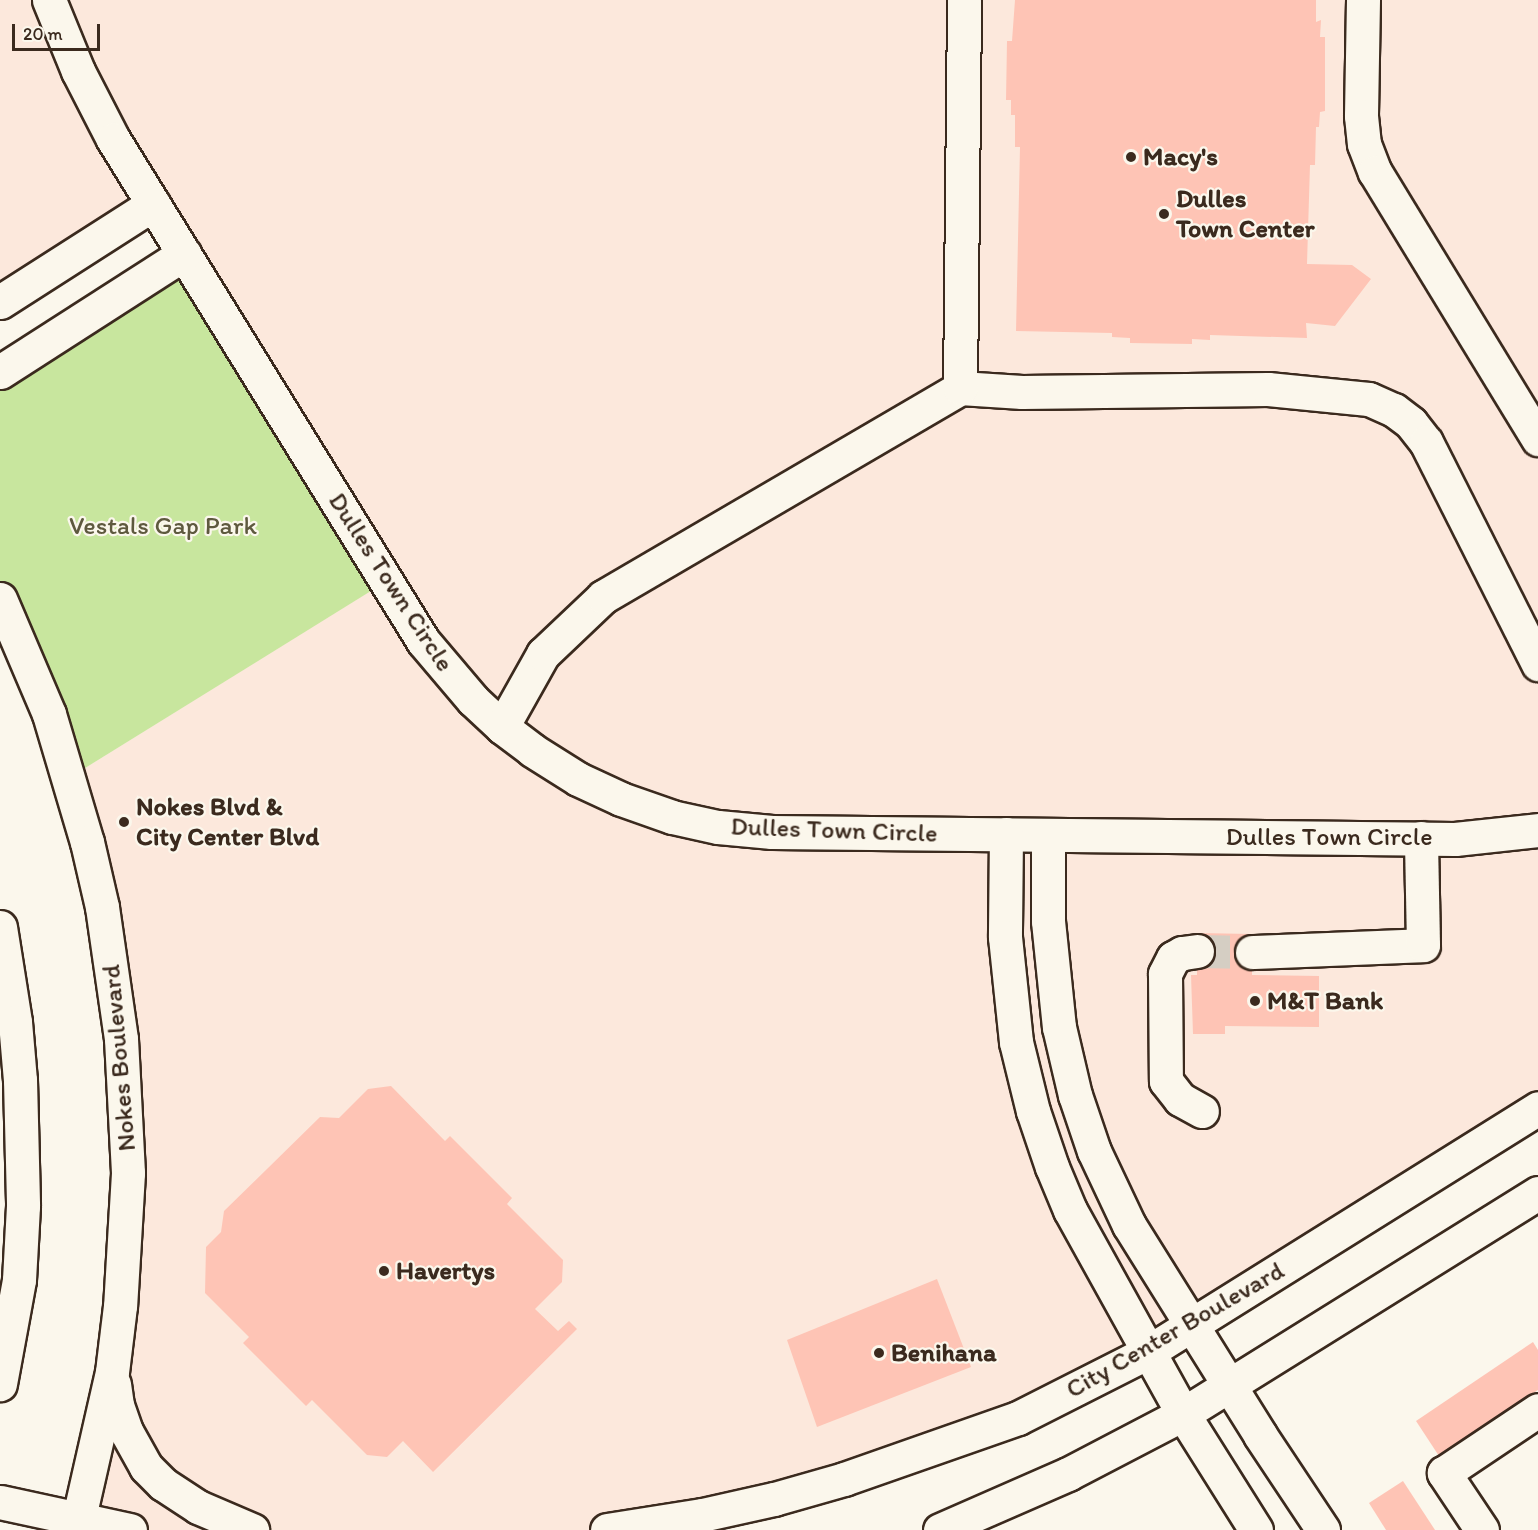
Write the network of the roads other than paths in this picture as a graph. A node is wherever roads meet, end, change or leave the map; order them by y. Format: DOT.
graph roads {
  1 [pos="49,0"];
  2 [pos="964,0"];
  3 [pos="1363,0"];
  4 [pos="153,204"];
  5 [pos="184,254"];
  6 [pos="0,302"];
  7 [pos="0,372"];
  8 [pos="960,388"];
  9 [pos="1538,439"];
  10 [pos="0,599"];
  11 [pos="1538,664"];
  12 [pos="501,726"];
  13 [pos="1538,830"];
  14 [pos="1006,834"];
  15 [pos="1048,835"];
  16 [pos="1421,838"];
  17 [pos="0,927"];
  18 [pos="1197,951"];
  19 [pos="1252,952"];
  20 [pos="1538,1108"];
  21 [pos="1202,1111"];
  22 [pos="1538,1192"];
  23 [pos="1192,1324"];
  24 [pos="1148,1352"];
  25 [pos="112,1372"];
  26 [pos="0,1384"];
  27 [pos="1231,1385"];
  28 [pos="1538,1410"];
  29 [pos="1183,1414"];
  30 [pos="0,1502"];
  31 [pos="77,1525"];
  32 [pos="130,1530"];
  33 [pos="252,1530"];
  34 [pos="608,1530"];
  35 [pos="939,1530"];
  36 [pos="1256,1530"];
  37 [pos="1323,1530"];
  38 [pos="1482,1530"];
  1 -- 4 [label="street, Dulles Town Circle"];
  2 -- 8 [label="street"];
  3 -- 9 [label="street"];
  4 -- 5 [label="street, Dulles Town Circle"];
  4 -- 6 [label="street"];
  5 -- 7 [label="street"];
  5 -- 12 [label="street, Dulles Town Circle"];
  8 -- 11 [label="street"];
  8 -- 12 [label="street"];
  10 -- 25 [label="street, Nokes Boulevard"];
  12 -- 14 [label="street, Dulles Town Circle"];
  13 -- 16 [label="street, Dulles Town Circle"];
  14 -- 15 [label="street, Dulles Town Circle"];
  14 -- 24 [label="street"];
  15 -- 16 [label="street, Dulles Town Circle"];
  15 -- 23 [label="street"];
  16 -- 19 [label="street"];
  17 -- 26 [label="street"];
  18 -- 21 [label="street"];
  20 -- 23 [label="street, City Center Boulevard"];
  22 -- 27 [label="street"];
  23 -- 24 [label="street, City Center Boulevard"];
  23 -- 27 [label="street"];
  24 -- 29 [label="street"];
  24 -- 34 [label="street, City Center Boulevard"];
  25 -- 31 [label="street, Nokes Boulevard"];
  25 -- 33 [label="street"];
  27 -- 29 [label="street"];
  27 -- 37 [label="street"];
  28 -- 38 [label="street"];
  29 -- 35 [label="street"];
  29 -- 36 [label="street"];
  30 -- 31 [label="street"];
  31 -- 32 [label="street"];
}
